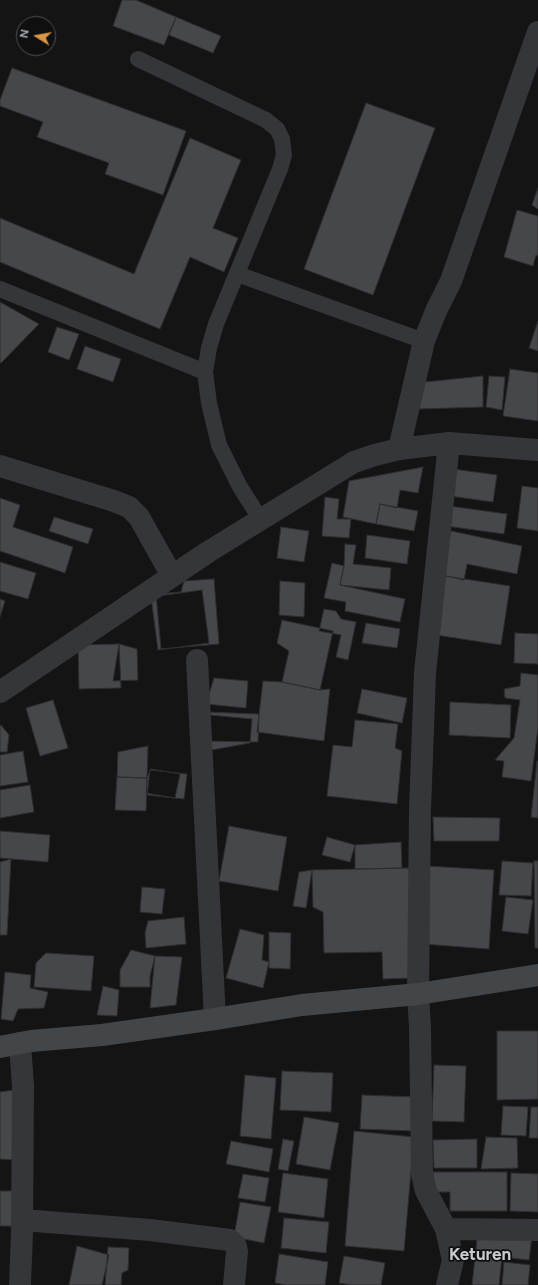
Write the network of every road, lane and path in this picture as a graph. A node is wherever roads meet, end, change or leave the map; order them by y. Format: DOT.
graph roads {
  1 [pos="538,32"];
  2 [pos="138,59"];
  3 [pos="237,274"];
  4 [pos="0,289"];
  5 [pos="424,341"];
  6 [pos="205,372"];
  7 [pos="449,443"];
  8 [pos="399,449"];
  9 [pos="538,450"];
  10 [pos="0,466"];
  11 [pos="259,516"];
  12 [pos="169,570"];
  13 [pos="197,660"];
  14 [pos="0,692"];
  15 [pos="538,975"];
  16 [pos="419,999"];
  17 [pos="215,1019"];
  18 [pos="14,1051"];
  19 [pos="22,1220"];
  20 [pos="446,1229"];
  21 [pos="538,1230"];
  22 [pos="20,1285"];
  23 [pos="234,1285"];
  24 [pos="447,1285"];
  1 -- 5 [label="street"];
  2 -- 3 [label="lane"];
  3 -- 5 [label="lane"];
  3 -- 6 [label="lane"];
  4 -- 6 [label="lane"];
  5 -- 8 [label="street"];
  6 -- 11 [label="lane"];
  7 -- 8 [label="street"];
  7 -- 9 [label="street"];
  7 -- 16 [label="street"];
  8 -- 11 [label="street"];
  10 -- 12 [label="street"];
  11 -- 12 [label="street"];
  12 -- 14 [label="street"];
  13 -- 17 [label="street"];
  15 -- 16 [label="street"];
  16 -- 17 [label="street"];
  16 -- 20 [label="street"];
  17 -- 18 [label="street"];
  18 -- 19 [label="street"];
  19 -- 22 [label="street"];
  19 -- 23 [label="street"];
  20 -- 21 [label="street"];
  20 -- 24 [label="street"];
}
